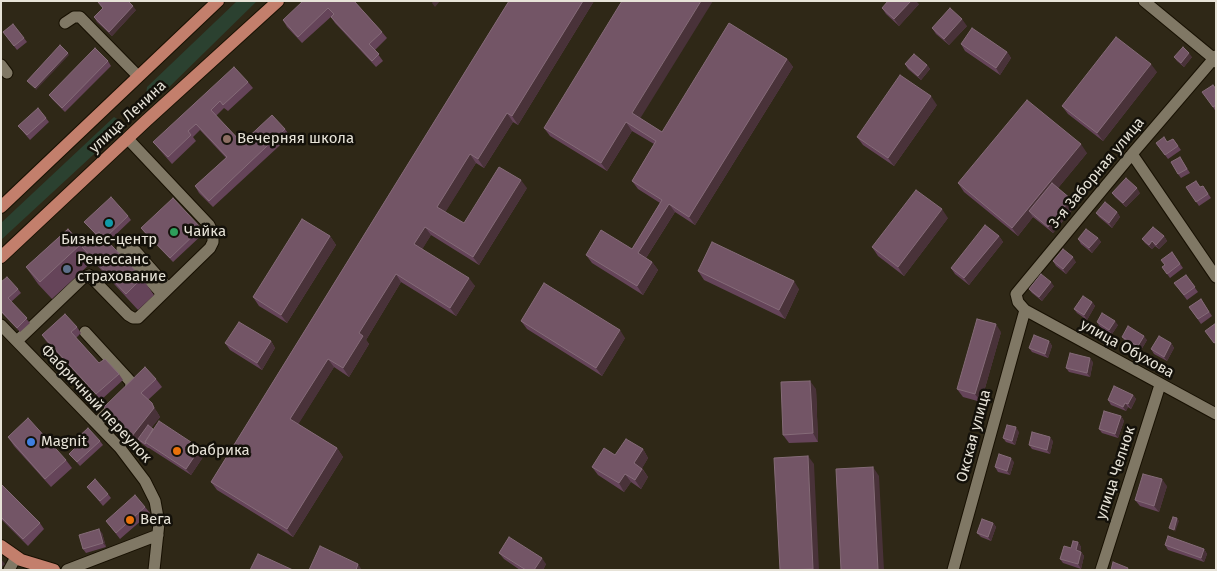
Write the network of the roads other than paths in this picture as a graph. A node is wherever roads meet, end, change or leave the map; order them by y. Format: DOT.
graph roads {
  1 [pos="278,1"];
  2 [pos="1144,1"];
  3 [pos="212,3"];
  4 [pos="65,23"];
  5 [pos="1215,58"];
  6 [pos="138,76"];
  7 [pos="128,139"];
  8 [pos="1132,154"];
  9 [pos="1,208"];
  10 [pos="1,258"];
  11 [pos="1216,277"];
  12 [pos="1025,310"];
  13 [pos="1,325"];
  14 [pos="85,332"];
  15 [pos="17,341"];
  16 [pos="1160,385"];
  17 [pos="1216,414"];
  18 [pos="97,423"];
  19 [pos="158,535"];
  20 [pos="1,546"];
  21 [pos="16,557"];
  22 [pos="9,570"];
  23 [pos="54,570"];
  24 [pos="67,570"];
  25 [pos="154,570"];
  26 [pos="953,570"];
  27 [pos="1101,570"];
  1 -- 7 [label="main road, улица Ленина"];
  2 -- 5 [label="street"];
  3 -- 6 [label="main road, улица Ленина"];
  4 -- 6 [label="street"];
  5 -- 8 [label="street, 3-я Заборная улица"];
  6 -- 9 [label="main road, улица Ленина"];
  7 -- 10 [label="main road, улица Ленина"];
  7 -- 15 [label="street"];
  8 -- 11 [label="street"];
  8 -- 12 [label="street, 3-я Заборная улица"];
  12 -- 16 [label="street, улица Обухова"];
  12 -- 26 [label="street, Окская улица"];
  13 -- 15 [label="street, Фабричный переулок"];
  14 -- 18 [label="street"];
  15 -- 18 [label="street, Фабричный переулок"];
  16 -- 17 [label="street, улица Обухова"];
  16 -- 27 [label="street, улица Челнок"];
  18 -- 19 [label="street, Фабричный переулок"];
  19 -- 24 [label="street"];
  19 -- 25 [label="street, Фабричный переулок"];
  20 -- 21 [label="main road"];
  21 -- 22 [label="street"];
  21 -- 23 [label="main road"];
}
